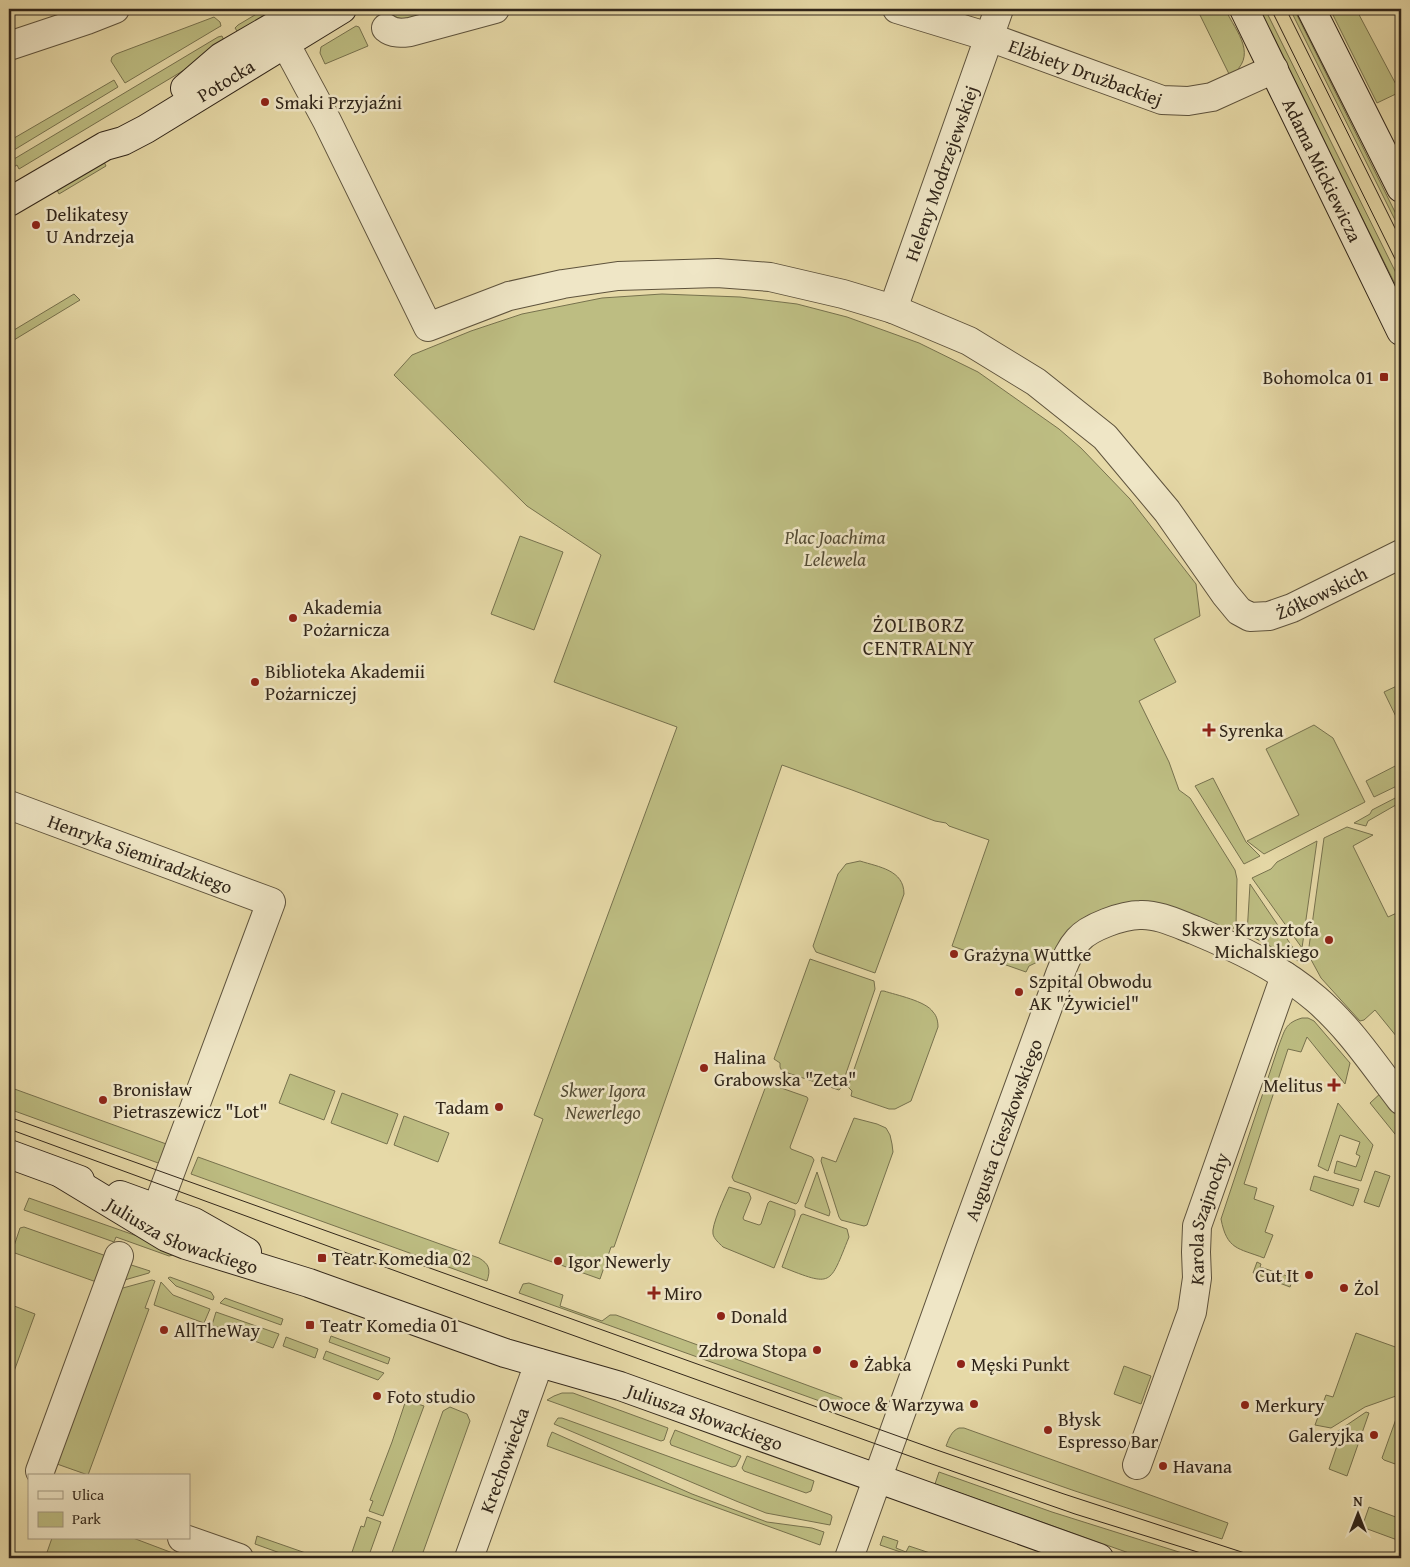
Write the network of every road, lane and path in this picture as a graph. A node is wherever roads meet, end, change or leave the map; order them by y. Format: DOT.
graph roads {
  1 [pos="115,9"];
  2 [pos="342,9"];
  3 [pos="495,9"];
  4 [pos="897,9"];
  5 [pos="999,9"];
  6 [pos="1244,9"];
  7 [pos="1311,9"];
  8 [pos="291,20"];
  9 [pos="386,28"];
  10 [pos="988,37"];
  11 [pos="9,46"];
  12 [pos="1274,69"];
  13 [pos="1401,188"];
  14 [pos="9,202"];
  15 [pos="893,309"];
  16 [pos="1401,331"];
  17 [pos="1401,554"];
  18 [pos="9,805"];
  19 [pos="1284,976"];
  20 [pos="1401,1100"];
  21 [pos="9,1154"];
  22 [pos="62,1174"];
  23 [pos="157,1208"];
  24 [pos="119,1256"];
  25 [pos="309,1284"];
  26 [pos="539,1363"];
  27 [pos="1137,1465"];
  28 [pos="41,1471"];
  29 [pos="877,1478"];
  30 [pos="188,1540"];
  31 [pos="239,1558"];
  32 [pos="469,1558"];
  33 [pos="850,1558"];
  34 [pos="1099,1558"];
  1 -- 11 [label="street"];
  2 -- 8 [label="street, Potocka"];
  3 -- 9 [label="street"];
  4 -- 10 [label="street, Elżbiety Drużbackiej"];
  5 -- 10 [label="street, Heleny Modrzejewskiej"];
  6 -- 12 [label="street, Adama Mickiewicza"];
  7 -- 13 [label="street"];
  8 -- 14 [label="street, Potocka"];
  8 -- 15 [label="street"];
  10 -- 12 [label="street, Elżbiety Drużbackiej"];
  10 -- 15 [label="street, Heleny Modrzejewskiej"];
  12 -- 16 [label="street, Adama Mickiewicza"];
  15 -- 17 [label="street, Żółkowskich"];
  18 -- 23 [label="street, Henryka Siemiradzkiego"];
  19 -- 20 [label="street, Augusta Cieszkowskiego"];
  19 -- 27 [label="street, Karola Szajnochy"];
  19 -- 29 [label="street, Augusta Cieszkowskiego"];
  21 -- 22 [label="street, Juliusza Słowackiego"];
  22 -- 23 [label="street, Juliusza Słowackiego"];
  22 -- 25 [label="street, Juliusza Słowackiego"];
  23 -- 25 [label="street, Juliusza Słowackiego"];
  24 -- 28 [label="street"];
  25 -- 26 [label="street, Juliusza Słowackiego"];
  26 -- 29 [label="street, Juliusza Słowackiego"];
  26 -- 32 [label="street, Krechowiecka"];
  29 -- 33 [label="street, Augusta Cieszkowskiego"];
  29 -- 34 [label="street, Juliusza Słowackiego"];
  30 -- 31 [label="street"];
}
